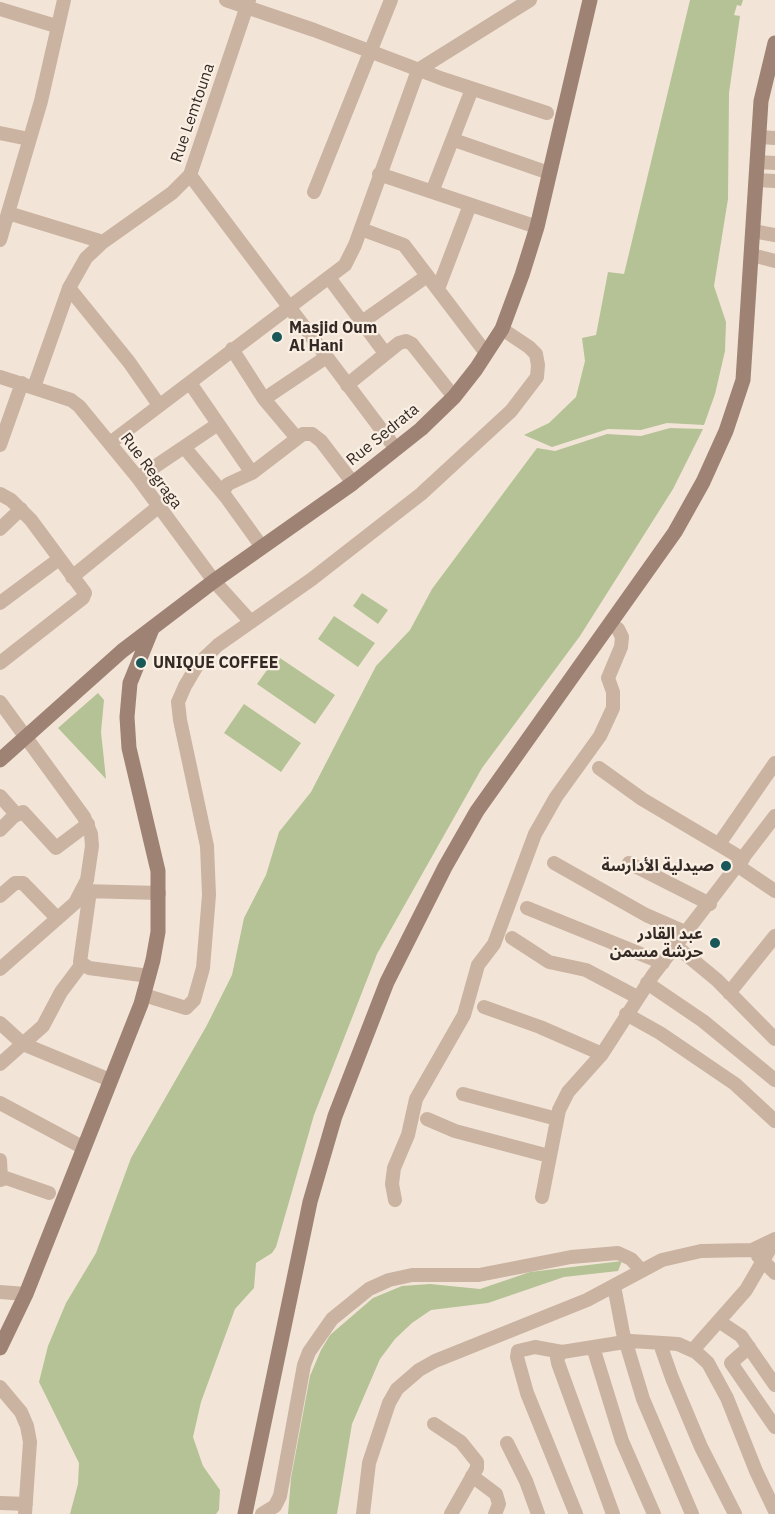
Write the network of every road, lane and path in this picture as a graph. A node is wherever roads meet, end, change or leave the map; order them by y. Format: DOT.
graph roads {
  1 [pos="64,0"];
  2 [pos="226,0"];
  3 [pos="390,0"];
  4 [pos="590,0"];
  5 [pos="522,2"];
  6 [pos="247,3"];
  7 [pos="0,9"];
  8 [pos="56,26"];
  9 [pos="775,44"];
  10 [pos="370,51"];
  11 [pos="418,70"];
  12 [pos="770,75"];
  13 [pos="471,89"];
  14 [pos="547,113"];
  15 [pos="0,133"];
  16 [pos="759,137"];
  17 [pos="775,138"];
  18 [pos="29,139"];
  19 [pos="454,140"];
  20 [pos="757,162"];
  21 [pos="775,163"];
  22 [pos="549,173"];
  23 [pos="379,174"];
  24 [pos="190,175"];
  25 [pos="756,180"];
  26 [pos="775,181"];
  27 [pos="314,192"];
  28 [pos="432,192"];
  29 [pos="470,205"];
  30 [pos="8,213"];
  31 [pos="537,227"];
  32 [pos="361,229"];
  33 [pos="753,231"];
  34 [pos="775,235"];
  35 [pos="0,240"];
  36 [pos="103,242"];
  37 [pos="752,255"];
  38 [pos="775,261"];
  39 [pos="427,276"];
  40 [pos="330,279"];
  41 [pos="69,288"];
  42 [pos="438,289"];
  43 [pos="288,308"];
  44 [pos="362,322"];
  45 [pos="502,329"];
  46 [pos="232,350"];
  47 [pos="385,353"];
  48 [pos="486,353"];
  49 [pos="325,358"];
  50 [pos="0,377"];
  51 [pos="190,383"];
  52 [pos="28,385"];
  53 [pos="347,385"];
  54 [pos="454,397"];
  55 [pos="264,399"];
  56 [pos="159,405"];
  57 [pos="218,424"];
  58 [pos="296,437"];
  59 [pos="110,443"];
  60 [pos="0,445"];
  61 [pos="184,447"];
  62 [pos="396,449"];
  63 [pos="252,473"];
  64 [pos="138,478"];
  65 [pos="353,483"];
  66 [pos="222,492"];
  67 [pos="0,494"];
  68 [pos="158,507"];
  69 [pos="21,509"];
  70 [pos="0,529"];
  71 [pos="262,547"];
  72 [pos="59,559"];
  73 [pos="72,577"];
  74 [pos="214,581"];
  75 [pos="1,600"];
  76 [pos="251,622"];
  77 [pos="610,624"];
  78 [pos="153,627"];
  79 [pos="0,663"];
  80 [pos="0,702"];
  81 [pos="27,738"];
  82 [pos="0,760"];
  83 [pos="775,763"];
  84 [pos="599,768"];
  85 [pos="0,796"];
  86 [pos="16,814"];
  87 [pos="775,816"];
  88 [pos="88,824"];
  89 [pos="0,830"];
  90 [pos="718,844"];
  91 [pos="740,862"];
  92 [pos="554,863"];
  93 [pos="629,863"];
  94 [pos="774,887"];
  95 [pos="86,891"];
  96 [pos="159,893"];
  97 [pos="0,896"];
  98 [pos="710,904"];
  99 [pos="527,908"];
  100 [pos="57,918"];
  101 [pos="687,933"];
  102 [pos="775,936"];
  103 [pos="512,938"];
  104 [pos="677,947"];
  105 [pos="663,963"];
  106 [pos="82,964"];
  107 [pos="0,969"];
  108 [pos="149,976"];
  109 [pos="647,983"];
  110 [pos="729,993"];
  111 [pos="144,995"];
  112 [pos="638,997"];
  113 [pos="484,1007"];
  114 [pos="626,1014"];
  115 [pos="0,1023"];
  116 [pos="775,1040"];
  117 [pos="23,1044"];
  118 [pos="602,1054"];
  119 [pos="0,1064"];
  120 [pos="110,1080"];
  121 [pos="775,1080"];
  122 [pos="463,1094"];
  123 [pos="0,1103"];
  124 [pos="427,1119"];
  125 [pos="557,1119"];
  126 [pos="775,1121"];
  127 [pos="84,1148"];
  128 [pos="549,1156"];
  129 [pos="0,1160"];
  130 [pos="1,1179"];
  131 [pos="49,1193"];
  132 [pos="542,1197"];
  133 [pos="395,1200"];
  134 [pos="775,1240"];
  135 [pos="752,1250"];
  136 [pos="764,1261"];
  137 [pos="641,1270"];
  138 [pos="775,1274"];
  139 [pos="614,1286"];
  140 [pos="0,1292"];
  141 [pos="26,1294"];
  142 [pos="720,1322"];
  143 [pos="626,1342"];
  144 [pos="660,1344"];
  145 [pos="1,1345"];
  146 [pos="593,1347"];
  147 [pos="749,1347"];
  148 [pos="693,1350"];
  149 [pos="562,1352"];
  150 [pos="771,1370"];
  151 [pos="775,1385"];
  152 [pos="0,1387"];
  153 [pos="434,1424"];
  154 [pos="775,1427"];
  155 [pos="507,1443"];
  156 [pos="472,1476"];
  157 [pos="0,1503"];
  158 [pos="26,1509"];
  159 [pos="775,1510"];
  160 [pos="245,1514"];
  161 [pos="262,1514"];
  162 [pos="363,1514"];
  163 [pos="451,1514"];
  164 [pos="495,1514"];
  165 [pos="538,1514"];
  166 [pos="576,1514"];
  167 [pos="613,1514"];
  168 [pos="654,1514"];
  169 [pos="692,1514"];
  170 [pos="735,1514"];
  1 -- 8 [label="street"];
  2 -- 6 [label="street"];
  3 -- 10 [label="street"];
  4 -- 22 [label="street, Rue Sedrata"];
  5 -- 11 [label="street"];
  6 -- 10 [label="street"];
  6 -- 24 [label="street, Rue Lemtouna"];
  7 -- 8 [label="street"];
  8 -- 18 [label="street"];
  9 -- 12 [label="street"];
  10 -- 11 [label="street"];
  10 -- 27 [label="street"];
  11 -- 13 [label="street"];
  11 -- 23 [label="street"];
  12 -- 16 [label="street"];
  13 -- 14 [label="street"];
  13 -- 19 [label="street"];
  15 -- 18 [label="street"];
  16 -- 17 [label="street"];
  16 -- 20 [label="street"];
  18 -- 30 [label="street"];
  19 -- 22 [label="street"];
  19 -- 28 [label="street"];
  20 -- 21 [label="street"];
  20 -- 25 [label="street"];
  22 -- 31 [label="street, Rue Sedrata"];
  23 -- 28 [label="street"];
  23 -- 32 [label="street"];
  24 -- 36 [label="street, Rue Lemtouna"];
  24 -- 43 [label="street"];
  25 -- 26 [label="street"];
  25 -- 33 [label="street"];
  28 -- 29 [label="street"];
  29 -- 31 [label="street"];
  29 -- 42 [label="street"];
  30 -- 35 [label="street"];
  30 -- 36 [label="street"];
  31 -- 45 [label="street, Rue Sedrata"];
  32 -- 39 [label="street"];
  32 -- 40 [label="street"];
  33 -- 34 [label="street"];
  33 -- 37 [label="street"];
  36 -- 41 [label="street, Rue Lemtouna"];
  37 -- 38 [label="street"];
  37 -- 77 [label="street"];
  39 -- 42 [label="street"];
  39 -- 44 [label="street"];
  40 -- 43 [label="street"];
  40 -- 44 [label="street"];
  41 -- 52 [label="street, Rue Lemtouna"];
  41 -- 56 [label="street"];
  42 -- 48 [label="street"];
  43 -- 46 [label="street"];
  43 -- 49 [label="street"];
  44 -- 47 [label="street"];
  45 -- 48 [label="street, Rue Sedrata"];
  45 -- 76 [label="street"];
  46 -- 51 [label="street"];
  46 -- 55 [label="street"];
  47 -- 53 [label="street"];
  47 -- 54 [label="street"];
  48 -- 54 [label="street, Rue Sedrata"];
  49 -- 53 [label="street"];
  49 -- 55 [label="street"];
  50 -- 52 [label="street, Rue Regraga"];
  51 -- 56 [label="street"];
  51 -- 57 [label="street"];
  52 -- 59 [label="street, Rue Regraga"];
  52 -- 60 [label="street, Rue Lemtouna"];
  53 -- 62 [label="street"];
  54 -- 62 [label="street, Rue Sedrata"];
  55 -- 58 [label="street"];
  56 -- 59 [label="street"];
  57 -- 61 [label="street"];
  57 -- 63 [label="street"];
  58 -- 63 [label="street"];
  58 -- 65 [label="street"];
  59 -- 64 [label="street, Rue Regraga"];
  61 -- 64 [label="street"];
  61 -- 66 [label="street"];
  62 -- 65 [label="street, Rue Sedrata"];
  63 -- 66 [label="street"];
  64 -- 68 [label="street, Rue Regraga"];
  65 -- 71 [label="street, Rue Sedrata"];
  66 -- 71 [label="street"];
  67 -- 69 [label="street"];
  68 -- 73 [label="street"];
  68 -- 74 [label="street, Rue Regraga"];
  69 -- 70 [label="street"];
  69 -- 72 [label="street"];
  71 -- 74 [label="street, Rue Sedrata"];
  72 -- 73 [label="street"];
  72 -- 75 [label="street"];
  73 -- 79 [label="street"];
  74 -- 76 [label="street, Rue Regraga"];
  74 -- 78 [label="street, Rue Sedrata"];
  76 -- 111 [label="street"];
  77 -- 133 [label="street"];
  77 -- 160 [label="street"];
  78 -- 81 [label="street, Rue Sedrata"];
  78 -- 96 [label="street"];
  80 -- 81 [label="street"];
  81 -- 82 [label="street, Rue Sedrata"];
  81 -- 88 [label="street"];
  83 -- 90 [label="street"];
  84 -- 90 [label="street"];
  85 -- 86 [label="street"];
  86 -- 88 [label="street"];
  86 -- 89 [label="street"];
  87 -- 91 [label="street"];
  88 -- 95 [label="street"];
  90 -- 91 [label="street"];
  91 -- 94 [label="street"];
  91 -- 98 [label="street"];
  92 -- 101 [label="street"];
  93 -- 98 [label="street"];
  95 -- 96 [label="street"];
  95 -- 100 [label="street"];
  95 -- 106 [label="street"];
  96 -- 108 [label="street"];
  97 -- 100 [label="street"];
  98 -- 101 [label="street"];
  99 -- 105 [label="street"];
  100 -- 107 [label="street"];
  101 -- 104 [label="street"];
  102 -- 110 [label="street"];
  103 -- 112 [label="street"];
  104 -- 105 [label="street"];
  104 -- 110 [label="street"];
  105 -- 109 [label="street"];
  106 -- 108 [label="street"];
  106 -- 117 [label="street"];
  108 -- 111 [label="street"];
  109 -- 112 [label="street"];
  109 -- 121 [label="street"];
  110 -- 116 [label="street"];
  111 -- 120 [label="street"];
  112 -- 114 [label="street"];
  113 -- 118 [label="street"];
  114 -- 118 [label="street"];
  114 -- 126 [label="street"];
  115 -- 117 [label="street"];
  117 -- 119 [label="street"];
  117 -- 120 [label="street"];
  118 -- 125 [label="street"];
  120 -- 127 [label="street"];
  122 -- 125 [label="street"];
  123 -- 127 [label="street"];
  124 -- 128 [label="street"];
  125 -- 128 [label="street"];
  127 -- 141 [label="street"];
  128 -- 132 [label="street"];
  129 -- 130 [label="street"];
  130 -- 131 [label="street"];
  134 -- 135 [label="street"];
  134 -- 136 [label="street"];
  135 -- 136 [label="street"];
  135 -- 137 [label="street"];
  136 -- 138 [label="street"];
  136 -- 142 [label="street"];
  137 -- 139 [label="street"];
  137 -- 161 [label="street"];
  139 -- 143 [label="street"];
  139 -- 162 [label="street"];
  140 -- 141 [label="street"];
  141 -- 145 [label="street"];
  142 -- 147 [label="street"];
  142 -- 148 [label="street"];
  143 -- 144 [label="street"];
  143 -- 146 [label="street"];
  143 -- 169 [label="street"];
  144 -- 148 [label="street"];
  144 -- 170 [label="street"];
  146 -- 149 [label="street"];
  146 -- 168 [label="street"];
  147 -- 150 [label="street"];
  147 -- 154 [label="street"];
  148 -- 159 [label="street"];
  149 -- 166 [label="street"];
  149 -- 167 [label="street"];
  150 -- 151 [label="street"];
  152 -- 158 [label="street"];
  153 -- 156 [label="street"];
  155 -- 165 [label="street"];
  156 -- 163 [label="street"];
  156 -- 164 [label="street"];
  157 -- 158 [label="street"];
}
